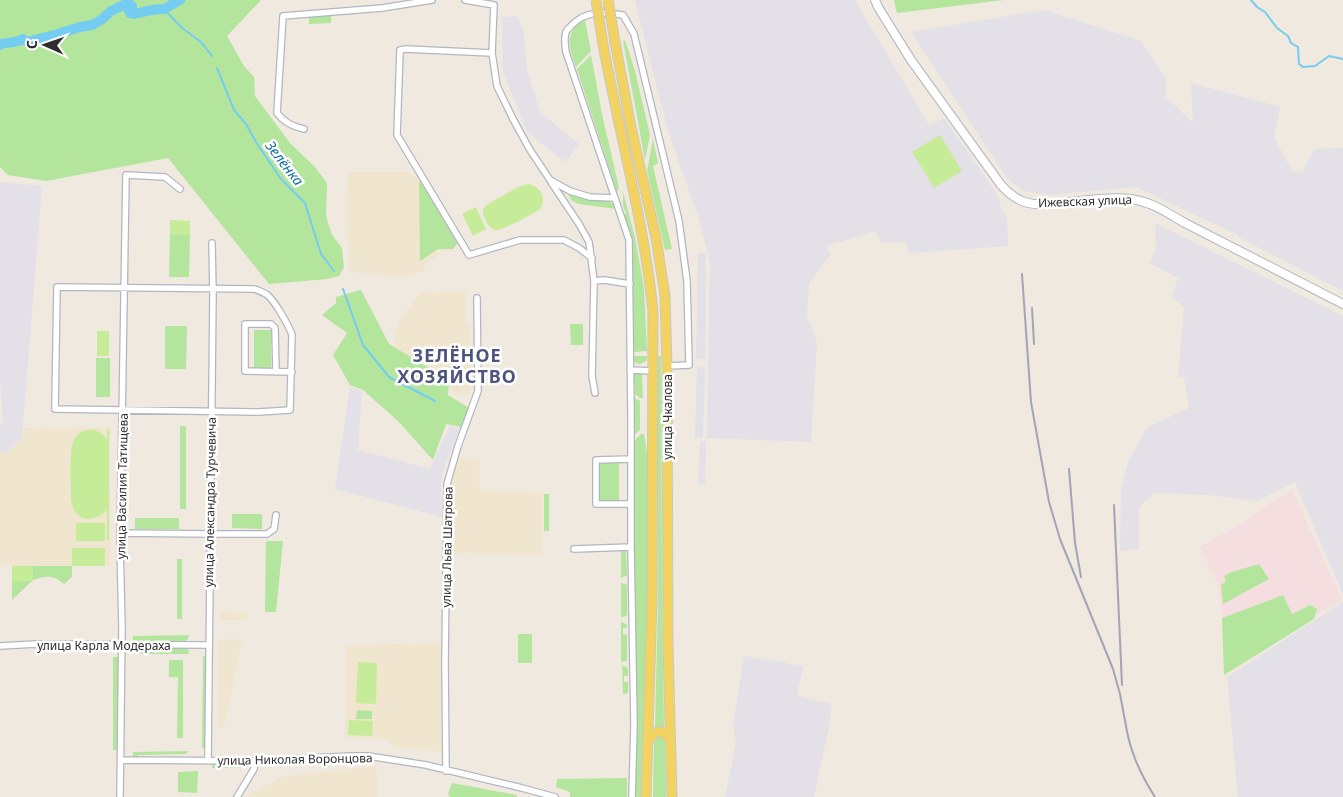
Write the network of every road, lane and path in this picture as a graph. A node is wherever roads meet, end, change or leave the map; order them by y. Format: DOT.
graph roads {
  1 [pos="432,0"];
  2 [pos="465,0"];
  3 [pos="596,0"];
  4 [pos="608,0"];
  5 [pos="875,0"];
  6 [pos="492,53"];
  7 [pos="304,129"];
  8 [pos="550,180"];
  9 [pos="180,189"];
  10 [pos="615,198"];
  11 [pos="212,243"];
  12 [pos="592,258"];
  13 [pos="594,281"];
  14 [pos="630,284"];
  15 [pos="125,288"];
  16 [pos="213,288"];
  17 [pos="477,298"];
  18 [pos="1343,304"];
  19 [pos="667,366"];
  20 [pos="630,370"];
  21 [pos="653,371"];
  22 [pos="276,372"];
  23 [pos="292,372"];
  24 [pos="595,393"];
  25 [pos="123,410"];
  26 [pos="211,411"];
  27 [pos="631,460"];
  28 [pos="631,504"];
  29 [pos="276,515"];
  30 [pos="121,533"];
  31 [pos="210,534"];
  32 [pos="631,547"];
  33 [pos="574,549"];
  34 [pos="121,645"];
  35 [pos="208,645"];
  36 [pos="0,646"];
  37 [pos="648,739"];
  38 [pos="670,739"];
  39 [pos="120,760"];
  40 [pos="208,760"];
  41 [pos="255,762"];
  42 [pos="446,771"];
  43 [pos="120,797"];
  44 [pos="237,797"];
  45 [pos="555,797"];
  46 [pos="632,797"];
  47 [pos="646,797"];
  48 [pos="672,797"];
  1 -- 7 [label="street"];
  2 -- 6 [label="street"];
  3 -- 21 [label="main road, улица Чкалова, bridge"];
  4 -- 19 [label="main road, улица Чкалова, bridge"];
  5 -- 18 [label="street, Ижевская улица"];
  6 -- 8 [label="street"];
  6 -- 12 [label="street"];
  8 -- 10 [label="street"];
  8 -- 12 [label="street"];
  9 -- 15 [label="street, улица Василия Татищева"];
  10 -- 14 [label="street"];
  10 -- 19 [label="street"];
  11 -- 16 [label="street, улица Александра Турчевича"];
  12 -- 13 [label="street"];
  13 -- 14 [label="street"];
  13 -- 24 [label="street"];
  14 -- 20 [label="street"];
  15 -- 16 [label="street"];
  15 -- 25 [label="street, улица Василия Татищева"];
  15 -- 25 [label="street"];
  16 -- 23 [label="street"];
  16 -- 26 [label="street, улица Александра Турчевича"];
  17 -- 42 [label="street, улица Льва Шатрова"];
  19 -- 38 [label="main road, улица Чкалова"];
  20 -- 21 [label="street"];
  20 -- 27 [label="street"];
  21 -- 37 [label="main road, улица Чкалова"];
  22 -- 22 [label="street"];
  22 -- 23 [label="street"];
  23 -- 26 [label="street"];
  25 -- 26 [label="street"];
  25 -- 30 [label="street, улица Василия Татищева"];
  26 -- 31 [label="street, улица Александра Турчевича"];
  27 -- 28 [label="street"];
  27 -- 28 [label="street"];
  28 -- 32 [label="street"];
  29 -- 31 [label="street"];
  30 -- 31 [label="street"];
  30 -- 34 [label="street, улица Василия Татищева"];
  31 -- 35 [label="street, улица Александра Турчевича"];
  32 -- 33 [label="street"];
  32 -- 46 [label="street"];
  34 -- 35 [label="street, улица Карла Модераха"];
  34 -- 36 [label="street, улица Карла Модераха"];
  34 -- 39 [label="street, улица Василия Татищева"];
  35 -- 40 [label="street, улица Александра Турчевича"];
  37 -- 38 [label="main road"];
  37 -- 47 [label="main road, улица Чкалова"];
  38 -- 48 [label="main road, улица Чкалова"];
  39 -- 40 [label="street, улица Николая Воронцова"];
  39 -- 43 [label="street, улица Василия Татищева"];
  40 -- 41 [label="street, улица Николая Воронцова"];
  41 -- 42 [label="street, улица Николая Воронцова"];
  41 -- 44 [label="street"];
  42 -- 45 [label="street, улица Николая Воронцова"];
}
